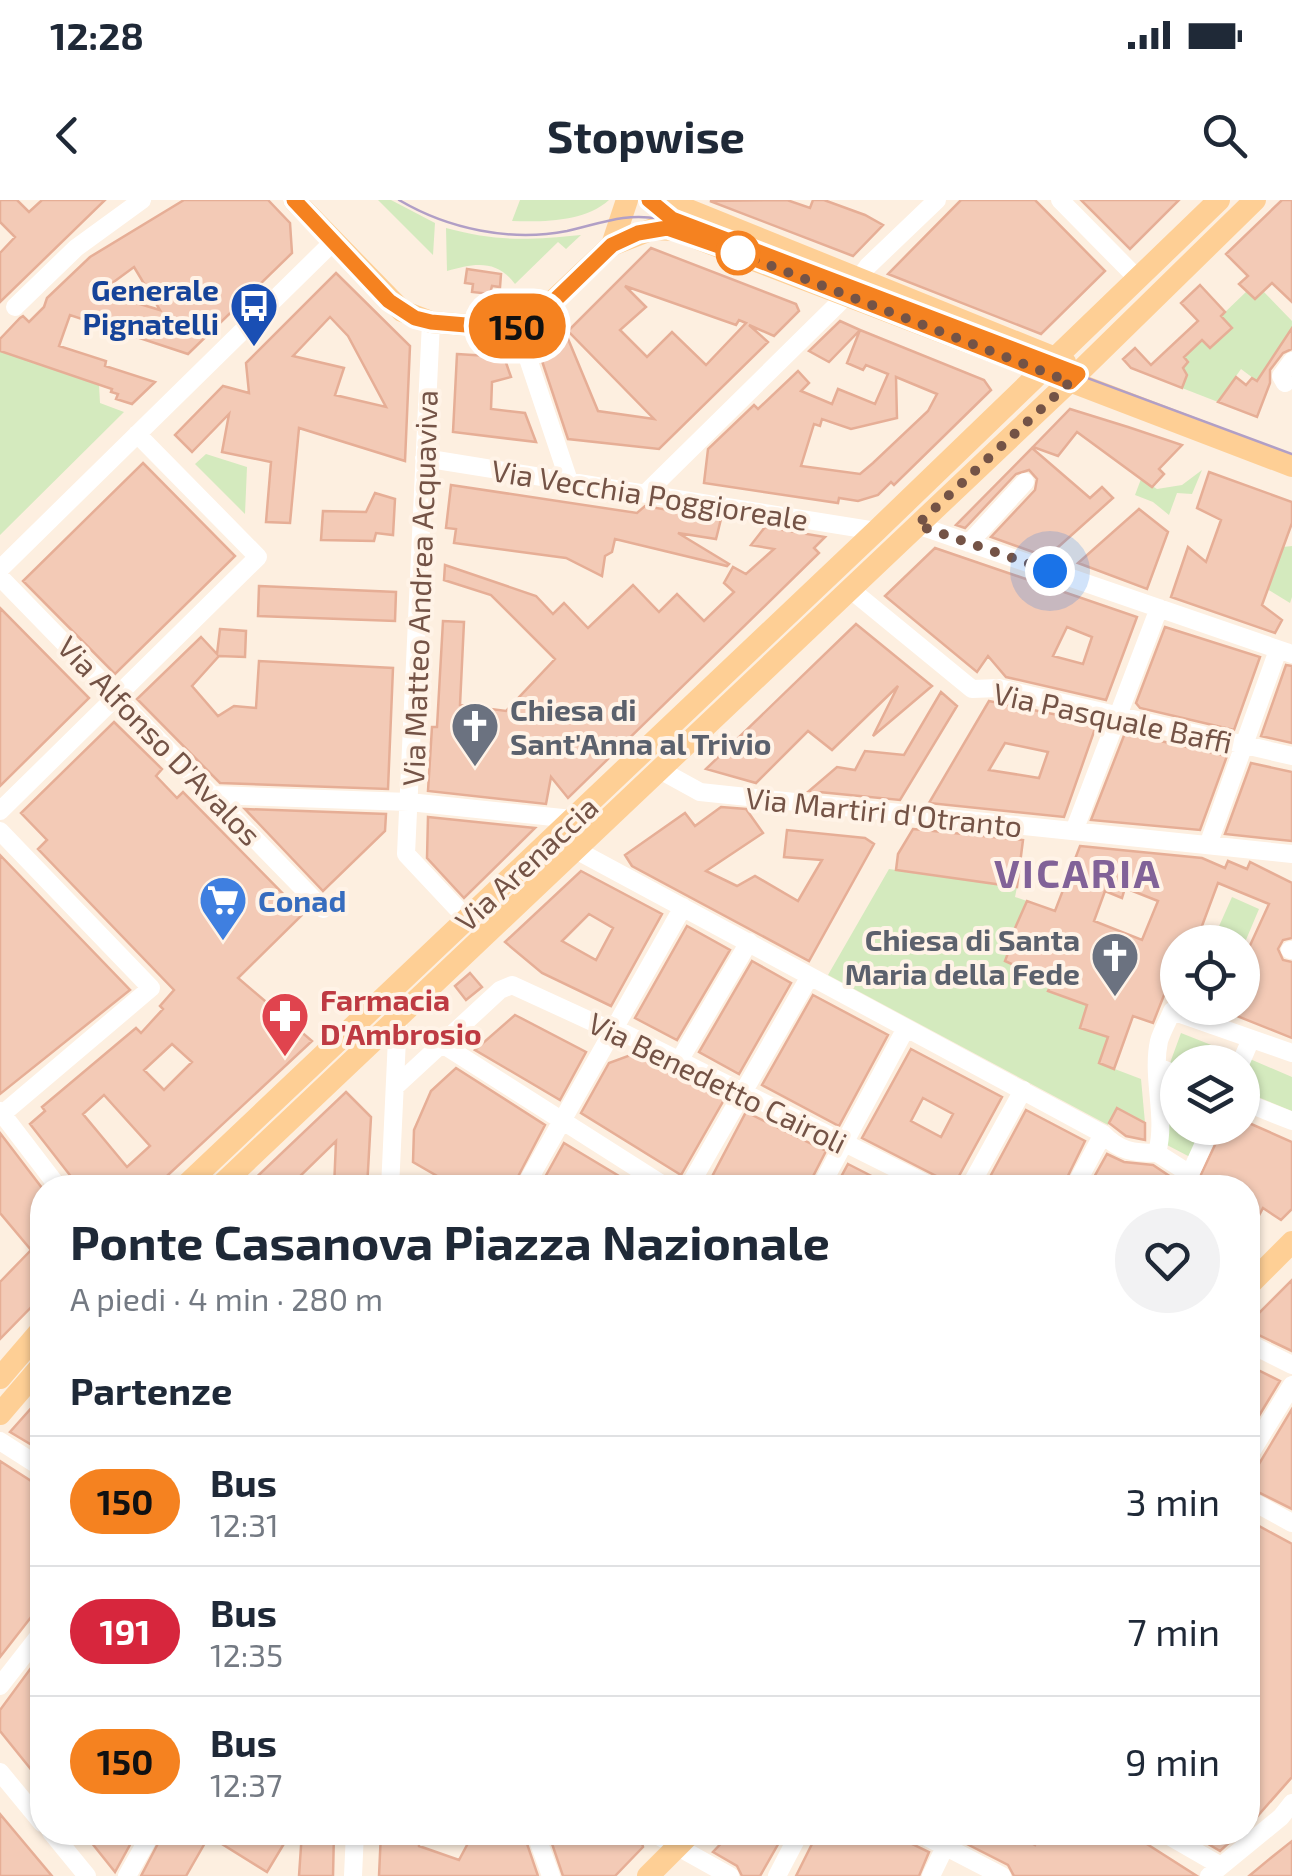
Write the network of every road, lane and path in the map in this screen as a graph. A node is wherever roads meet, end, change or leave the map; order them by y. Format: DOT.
graph roads {
  1 [pos="142,200"];
  2 [pos="294,200"];
  3 [pos="627,200"];
  4 [pos="664,200"];
  5 [pos="937,200"];
  6 [pos="1060,200"];
  7 [pos="1219,200"];
  8 [pos="1255,200"];
  9 [pos="332,242"];
  10 [pos="612,245"];
  11 [pos="1138,278"];
  12 [pos="852,287"];
  13 [pos="15,307"];
  14 [pos="431,322"];
  15 [pos="517,326"];
  16 [pos="1292,361"];
  17 [pos="1049,365"];
  18 [pos="1076,376"];
  19 [pos="1285,383"];
  20 [pos="137,434"];
  21 [pos="424,458"];
  22 [pos="1292,466"];
  23 [pos="569,481"];
  24 [pos="1025,482"];
  25 [pos="646,494"];
  26 [pos="917,525"];
  27 [pos="876,530"];
  28 [pos="969,543"];
  29 [pos="0,569"];
  30 [pos="0,577"];
  31 [pos="850,589"];
  32 [pos="1159,608"];
  33 [pos="1285,652"];
  34 [pos="117,695"];
  35 [pos="1118,716"];
  36 [pos="1244,745"];
  37 [pos="1292,756"];
  38 [pos="660,770"];
  39 [pos="216,795"];
  40 [pos="409,802"];
  41 [pos="0,811"];
  42 [pos="572,819"];
  43 [pos="0,831"];
  44 [pos="1074,831"];
  45 [pos="1208,845"];
  46 [pos="576,850"];
  47 [pos="1292,854"];
  48 [pos="321,907"];
  49 [pos="683,907"];
  50 [pos="467,919"];
  51 [pos="748,942"];
  52 [pos="810,976"];
  53 [pos="398,1017"];
  54 [pos="614,1028"];
  55 [pos="906,1028"];
  56 [pos="1252,1039"];
  57 [pos="442,1044"];
  58 [pos="1249,1045"];
  59 [pos="397,1053"];
  60 [pos="1292,1053"];
  61 [pos="680,1060"];
  62 [pos="420,1064"];
  63 [pos="1157,1067"];
  64 [pos="1160,1068"];
  65 [pos="395,1087"];
  66 [pos="1023,1090"];
  67 [pos="743,1092"];
  68 [pos="1260,1109"];
  69 [pos="1,1113"];
  70 [pos="562,1120"];
  71 [pos="1292,1121"];
  72 [pos="1103,1134"];
  73 [pos="844,1142"];
  74 [pos="1203,1145"];
  75 [pos="1157,1153"];
  76 [pos="49,1175"];
  77 [pos="198,1175"];
  78 [pos="233,1175"];
  79 [pos="391,1175"];
  80 [pos="531,1175"];
  81 [pos="648,1175"];
  82 [pos="695,1175"];
  83 [pos="827,1175"];
  84 [pos="909,1175"];
  85 [pos="976,1175"];
  86 [pos="1081,1175"];
  87 [pos="1292,1242"];
  88 [pos="1260,1274"];
  89 [pos="30,1343"];
  90 [pos="1260,1349"];
  91 [pos="1292,1365"];
  92 [pos="0,1378"];
  93 [pos="30,1379"];
  94 [pos="1292,1385"];
  95 [pos="0,1414"];
  96 [pos="1260,1437"];
  97 [pos="0,1441"];
  98 [pos="30,1460"];
  99 [pos="1260,1506"];
  100 [pos="1292,1523"];
  101 [pos="30,1647"];
  102 [pos="0,1686"];
  103 [pos="0,1772"];
  104 [pos="1292,1804"];
  105 [pos="30,1808"];
  106 [pos="1260,1835"];
  107 [pos="62,1845"];
  108 [pos="145,1845"];
  109 [pos="354,1845"];
  110 [pos="540,1845"];
  111 [pos="679,1845"];
  112 [pos="690,1845"];
  113 [pos="793,1845"];
  114 [pos="940,1845"];
  115 [pos="1180,1845"];
  116 [pos="1248,1845"];
  117 [pos="944,1847"];
  118 [pos="1215,1871"];
  119 [pos="87,1876"];
  120 [pos="127,1876"];
  121 [pos="353,1876"];
  122 [pos="551,1876"];
  123 [pos="648,1876"];
  124 [pos="730,1876"];
  125 [pos="776,1876"];
  126 [pos="931,1876"];
  127 [pos="1002,1876"];
  1 -- 13 [label="street"];
  2 -- 9 [label="main road"];
  3 -- 10 [label="main road"];
  4 -- 12 [label="main road"];
  5 -- 12 [label="street"];
  6 -- 11 [label="street"];
  7 -- 11 [label="main road, Via Arenaccia"];
  8 -- 18 [label="main road, Via Arenaccia"];
  9 -- 14 [label="main road"];
  9 -- 20 [label="street"];
  10 -- 12 [label="main road"];
  10 -- 15 [label="main road"];
  11 -- 17 [label="main road, Via Arenaccia"];
  12 -- 17 [label="main road"];
  12 -- 25 [label="street"];
  14 -- 15 [label="main road"];
  14 -- 21 [label="street, Via Matteo Andrea Acquaviva"];
  15 -- 23 [label="street"];
  16 -- 19 [label="street"];
  17 -- 18 [label="main road"];
  17 -- 27 [label="main road, Via Arenaccia"];
  18 -- 22 [label="main road"];
  18 -- 26 [label="main road, Via Arenaccia"];
  20 -- 29 [label="street"];
  20 -- 34 [label="street"];
  21 -- 23 [label="street, Via Vecchia Poggioreale"];
  21 -- 40 [label="street, Via Matteo Andrea Acquaviva"];
  23 -- 25 [label="street, Via Vecchia Poggioreale"];
  24 -- 28 [label="street"];
  25 -- 27 [label="street, Via Vecchia Poggioreale"];
  26 -- 28 [label="street"];
  26 -- 31 [label="main road, Via Arenaccia"];
  27 -- 42 [label="main road, Via Arenaccia"];
  28 -- 32 [label="street"];
  30 -- 34 [label="street, Via Alfonso D'Avalos"];
  31 -- 35 [label="street, Via Pasquale Baffi"];
  31 -- 38 [label="main road, Via Arenaccia"];
  32 -- 33 [label="street"];
  32 -- 35 [label="street"];
  33 -- 36 [label="street"];
  34 -- 39 [label="street, Via Alfonso D'Avalos"];
  34 -- 41 [label="street"];
  35 -- 36 [label="street, Via Pasquale Baffi"];
  35 -- 44 [label="street"];
  36 -- 37 [label="street, Via Pasquale Baffi"];
  36 -- 45 [label="street"];
  38 -- 44 [label="street, Via Martiri d'Otranto"];
  38 -- 46 [label="main road, Via Arenaccia"];
  39 -- 40 [label="street"];
  39 -- 48 [label="street, Via Alfonso D'Avalos"];
  40 -- 42 [label="street"];
  40 -- 50 [label="street, Via Matteo Andrea Acquaviva"];
  42 -- 50 [label="main road, Via Arenaccia"];
  43 -- 69 [label="street"];
  44 -- 45 [label="street, Via Martiri d'Otranto"];
  45 -- 47 [label="street, Via Martiri d'Otranto"];
  46 -- 49 [label="street"];
  46 -- 53 [label="main road, Via Arenaccia"];
  49 -- 51 [label="street"];
  49 -- 54 [label="street"];
  50 -- 77 [label="main road, Via Arenaccia"];
  51 -- 52 [label="street"];
  51 -- 61 [label="street"];
  52 -- 55 [label="street"];
  52 -- 67 [label="street"];
  53 -- 59 [label="street"];
  53 -- 78 [label="main road, Via Arenaccia"];
  54 -- 57 [label="street, Via Benedetto Cairoli"];
  54 -- 61 [label="street, Via Benedetto Cairoli"];
  54 -- 70 [label="street"];
  55 -- 66 [label="street"];
  55 -- 73 [label="street"];
  56 -- 58 [label="street"];
  56 -- 60 [label="street"];
  56 -- 63 [label="street"];
  57 -- 62 [label="street"];
  57 -- 70 [label="street"];
  59 -- 62 [label="street"];
  59 -- 65 [label="street"];
  61 -- 67 [label="street, Via Benedetto Cairoli"];
  62 -- 65 [label="street"];
  63 -- 64 [label="street"];
  63 -- 75 [label="street"];
  65 -- 79 [label="street"];
  66 -- 72 [label="street"];
  66 -- 85 [label="street"];
  67 -- 73 [label="street, Via Benedetto Cairoli"];
  67 -- 82 [label="street"];
  68 -- 71 [label="street"];
  69 -- 76 [label="street"];
  70 -- 80 [label="street"];
  70 -- 81 [label="street"];
  72 -- 75 [label="street"];
  72 -- 86 [label="street"];
  73 -- 83 [label="street"];
  73 -- 84 [label="street, Via Benedetto Cairoli"];
  74 -- 75 [label="street"];
  87 -- 88 [label="main road"];
  89 -- 92 [label="main road"];
  90 -- 91 [label="street"];
  93 -- 95 [label="main road"];
  94 -- 96 [label="street"];
  97 -- 98 [label="street"];
  99 -- 100 [label="street"];
  101 -- 102 [label="street"];
  103 -- 105 [label="street"];
  104 -- 106 [label="street"];
  107 -- 119 [label="street"];
  108 -- 120 [label="street"];
  109 -- 121 [label="street"];
  110 -- 122 [label="street"];
  111 -- 123 [label="main road"];
  112 -- 124 [label="street"];
  113 -- 125 [label="street"];
  114 -- 117 [label="street"];
  115 -- 118 [label="street"];
  116 -- 118 [label="street"];
  117 -- 126 [label="street"];
  117 -- 127 [label="street"];
}
